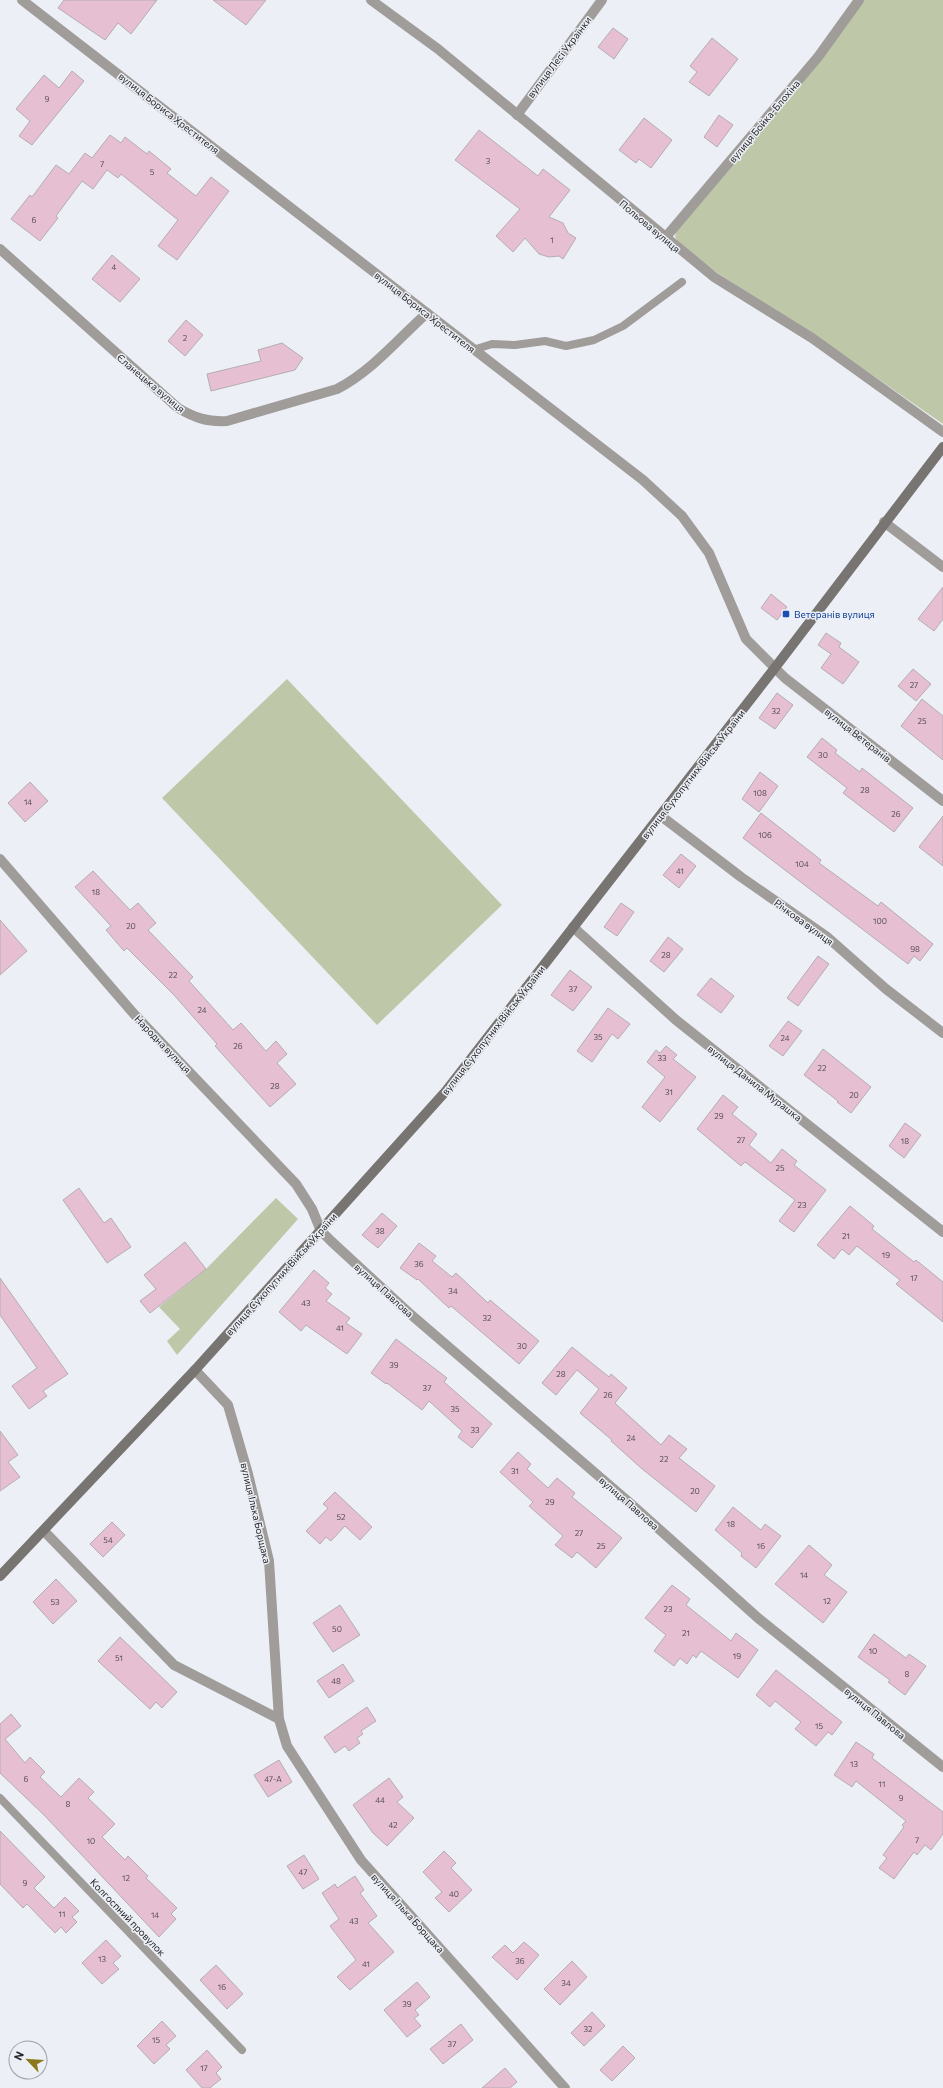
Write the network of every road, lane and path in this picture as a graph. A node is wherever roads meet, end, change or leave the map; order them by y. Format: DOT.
graph roads {
  1 [pos="22,0"];
  2 [pos="371,0"];
  3 [pos="602,0"];
  4 [pos="859,0"];
  5 [pos="517,115"];
  6 [pos="665,238"];
  7 [pos="0,249"];
  8 [pos="682,282"];
  9 [pos="427,314"];
  10 [pos="473,350"];
  11 [pos="943,432"];
  12 [pos="943,446"];
  13 [pos="884,522"];
  14 [pos="943,567"];
  15 [pos="774,669"];
  16 [pos="943,801"];
  17 [pos="661,816"];
  18 [pos="0,859"];
  19 [pos="573,927"];
  20 [pos="943,1033"];
  21 [pos="321,1231"];
  22 [pos="943,1232"];
  23 [pos="195,1370"];
  24 [pos="44,1531"];
  25 [pos="0,1576"];
  26 [pos="279,1719"];
  27 [pos="943,1767"];
  28 [pos="0,1798"];
  29 [pos="242,2050"];
  30 [pos="565,2088"];
  1 -- 9 [label="street, вулиця Бориса Хрестителя"];
  2 -- 5 [label="street, Польова вулиця"];
  3 -- 5 [label="street, вулиця Лесі Українки"];
  4 -- 6 [label="street, вулиця Бойка-Блохіна"];
  5 -- 6 [label="street, Польова вулиця"];
  6 -- 11 [label="street, Польова вулиця"];
  7 -- 9 [label="street, Єланецька вулиця"];
  8 -- 10 [label="lane"];
  9 -- 10 [label="street, вулиця Бориса Хрестителя"];
  10 -- 15 [label="street, вулиця Бориса Хрестителя"];
  12 -- 13 [label="street, вулиця Сухопутних Військ України"];
  13 -- 14 [label="street"];
  13 -- 15 [label="street, вулиця Сухопутних Військ України"];
  15 -- 16 [label="street, вулиця Ветеранів"];
  15 -- 17 [label="street, вулиця Сухопутних Військ України"];
  17 -- 19 [label="street, вулиця Сухопутних Військ України"];
  17 -- 20 [label="street, Річкова вулиця"];
  18 -- 21 [label="street, Народна вулиця"];
  19 -- 21 [label="street, вулиця Сухопутних Військ України"];
  19 -- 22 [label="street, вулиця Данила Мурашка"];
  21 -- 23 [label="street, вулиця Сухопутних Військ України"];
  21 -- 27 [label="street, вулиця Павлова"];
  23 -- 24 [label="street, вулиця Сухопутних Військ України"];
  23 -- 26 [label="street, вулиця Ілька Борщака"];
  24 -- 25 [label="street, вулиця Сухопутних Військ України"];
  24 -- 26 [label="street"];
  26 -- 30 [label="street, вулиця Ілька Борщака"];
  28 -- 29 [label="lane, Колгоспний провулок"];
}
